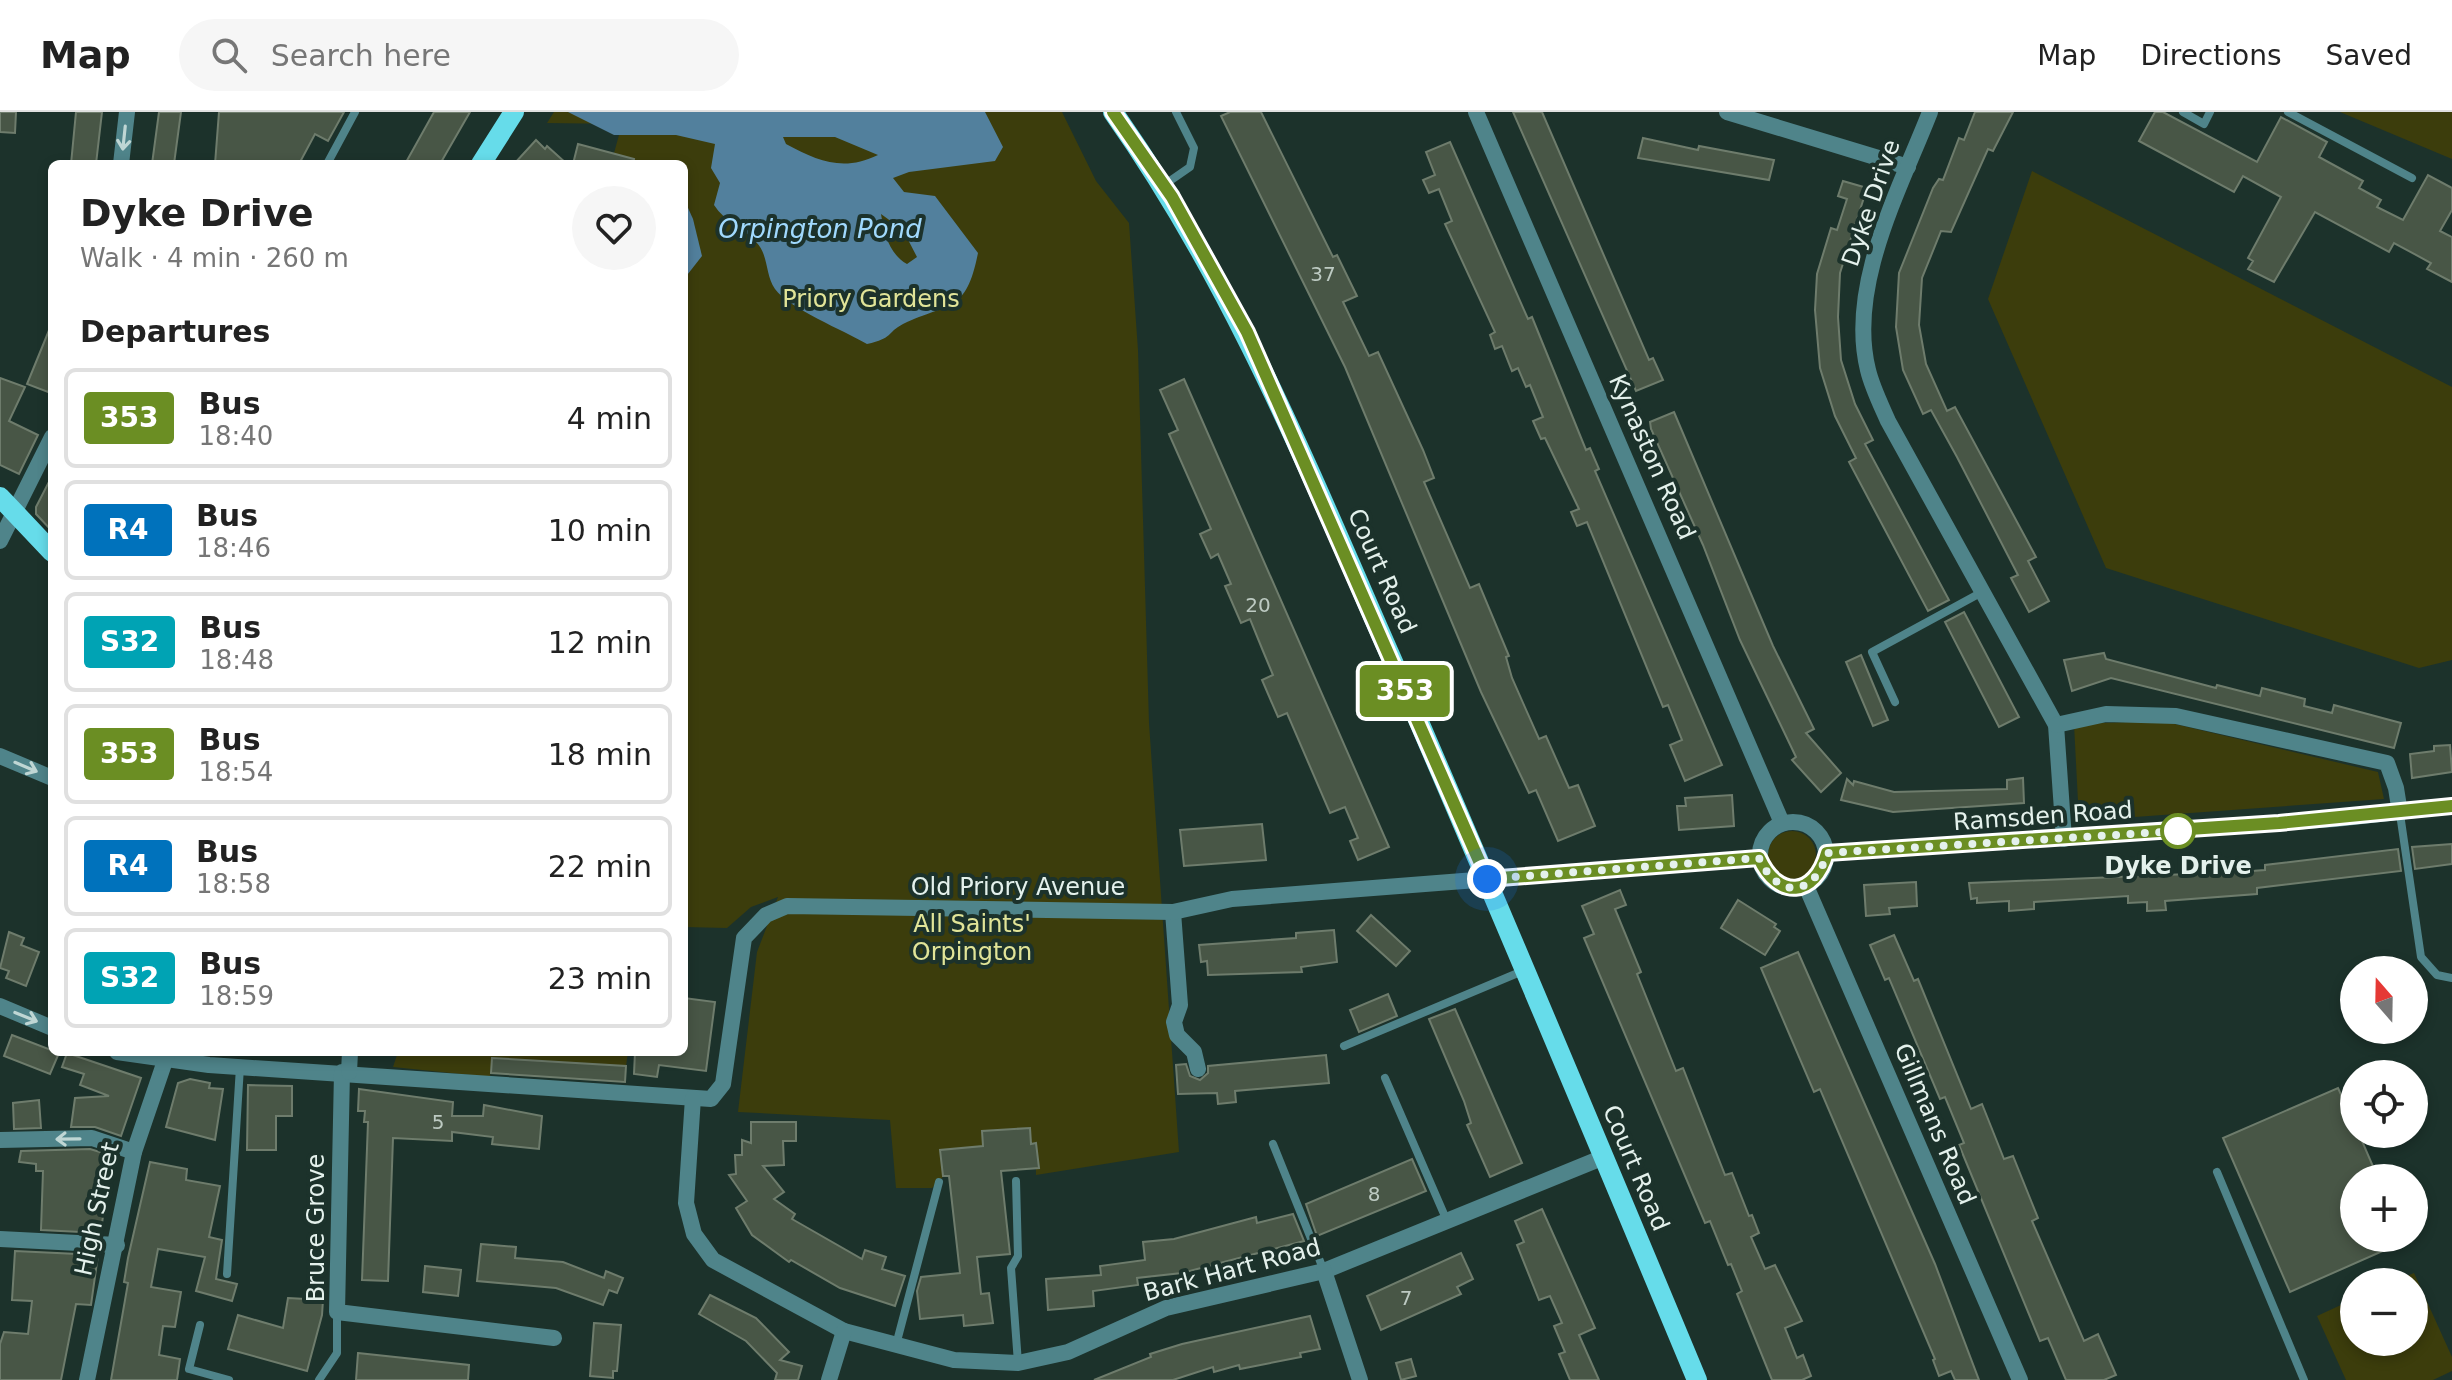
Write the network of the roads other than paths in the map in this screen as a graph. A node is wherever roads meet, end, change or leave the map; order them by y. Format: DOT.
graph roads {
  1 [pos="127,112"];
  2 [pos="355,112"];
  3 [pos="514,112"];
  4 [pos="1113,112"];
  5 [pos="1176,112"];
  6 [pos="1476,112"];
  7 [pos="1727,112"];
  8 [pos="1930,112"];
  9 [pos="2183,112"];
  10 [pos="2210,112"];
  11 [pos="2288,112"];
  12 [pos="1775,118"];
  13 [pos="121,160"];
  14 [pos="329,160"];
  15 [pos="487,160"];
  16 [pos="1908,167"];
  17 [pos="2412,178"];
  18 [pos="1164,186"];
  19 [pos="48,445"];
  20 [pos="0,497"];
  21 [pos="15,512"];
  22 [pos="0,541"];
  23 [pos="48,548"];
  24 [pos="1985,591"];
  25 [pos="1895,702"];
  26 [pos="2056,725"];
  27 [pos="0,756"];
  28 [pos="48,776"];
  29 [pos="2452,806"];
  30 [pos="2400,813"];
  31 [pos="1782,823"];
  32 [pos="2064,839"];
  33 [pos="1827,853"];
  34 [pos="1759,858"];
  35 [pos="1487,879"];
  36 [pos="1806,886"];
  37 [pos="1173,912"];
  38 [pos="1526,970"];
  39 [pos="2452,978"];
  40 [pos="0,1006"];
  41 [pos="48,1026"];
  42 [pos="1344,1046"];
  43 [pos="167,1056"];
  44 [pos="349,1056"];
  45 [pos="240,1066"];
  46 [pos="1198,1069"];
  47 [pos="345,1072"];
  48 [pos="1385,1078"];
  49 [pos="693,1098"];
  50 [pos="0,1140"];
  51 [pos="1273,1144"];
  52 [pos="134,1152"];
  53 [pos="1604,1157"];
  54 [pos="2217,1172"];
  55 [pos="1016,1181"];
  56 [pos="939,1182"];
  57 [pos="1448,1222"];
  58 [pos="0,1239"];
  59 [pos="117,1245"];
  60 [pos="1324,1271"];
  61 [pos="227,1274"];
  62 [pos="337,1312"];
  63 [pos="200,1325"];
  64 [pos="844,1331"];
  65 [pos="554,1338"];
  66 [pos="896,1346"];
  67 [pos="1018,1363"];
  68 [pos="87,1380"];
  69 [pos="229,1380"];
  70 [pos="319,1380"];
  71 [pos="829,1380"];
  72 [pos="1360,1380"];
  73 [pos="1697,1380"];
  74 [pos="2020,1380"];
  75 [pos="2304,1380"];
  1 -- 13 [label="street, one-way"];
  2 -- 14 [label="lane"];
  3 -- 15 [label="main road"];
  4 -- 18 [label="main road, Court Road"];
  5 -- 18 [label="lane"];
  6 -- 31 [label="street, Kynaston Road"];
  7 -- 12 [label="street"];
  8 -- 16 [label="street, Dyke Drive"];
  9 -- 10 [label="lane"];
  11 -- 17 [label="lane"];
  12 -- 16 [label="street"];
  16 -- 24 [label="street, Dyke Drive"];
  18 -- 35 [label="main road, Court Road"];
  19 -- 21 [label="street"];
  20 -- 21 [label="main road"];
  21 -- 22 [label="street"];
  21 -- 23 [label="main road"];
  24 -- 25 [label="lane"];
  24 -- 26 [label="street, Dyke Drive"];
  26 -- 30 [label="street"];
  26 -- 32 [label="street, Dyke Drive"];
  27 -- 28 [label="street, one-way"];
  29 -- 30 [label="street, Ramsden Road"];
  30 -- 32 [label="street, Ramsden Road"];
  30 -- 39 [label="lane"];
  31 -- 33 [label="street"];
  31 -- 34 [label="street"];
  32 -- 33 [label="street, Ramsden Road"];
  33 -- 36 [label="street"];
  34 -- 35 [label="street"];
  34 -- 36 [label="street"];
  35 -- 37 [label="street, Old Priory Avenue"];
  35 -- 38 [label="main road, Court Road"];
  36 -- 74 [label="street, Gillmans Road"];
  37 -- 46 [label="street"];
  37 -- 49 [label="street, Old Priory Avenue"];
  38 -- 42 [label="lane"];
  38 -- 53 [label="main road, Court Road"];
  40 -- 41 [label="street, one-way"];
  43 -- 45 [label="street"];
  43 -- 52 [label="street, High Street"];
  44 -- 47 [label="street, Bruce Grove"];
  45 -- 47 [label="street"];
  45 -- 61 [label="lane"];
  47 -- 49 [label="street"];
  47 -- 62 [label="street, Bruce Grove"];
  48 -- 57 [label="lane"];
  49 -- 64 [label="street, Bark Hart Road"];
  52 -- 50 [label="street, one-way"];
  51 -- 60 [label="lane"];
  52 -- 59 [label="street, High Street"];
  53 -- 57 [label="street, Bark Hart Road"];
  53 -- 73 [label="main road, Court Road"];
  54 -- 75 [label="lane"];
  55 -- 67 [label="lane"];
  56 -- 66 [label="lane"];
  57 -- 60 [label="street, Bark Hart Road"];
  58 -- 59 [label="street"];
  59 -- 68 [label="street, High Street"];
  60 -- 67 [label="street, Bark Hart Road"];
  60 -- 72 [label="street"];
  62 -- 65 [label="street, Bruce Grove"];
  62 -- 70 [label="lane"];
  63 -- 69 [label="lane"];
  64 -- 66 [label="street, Bark Hart Road"];
  64 -- 71 [label="street"];
  66 -- 67 [label="street, Bark Hart Road"];
}
